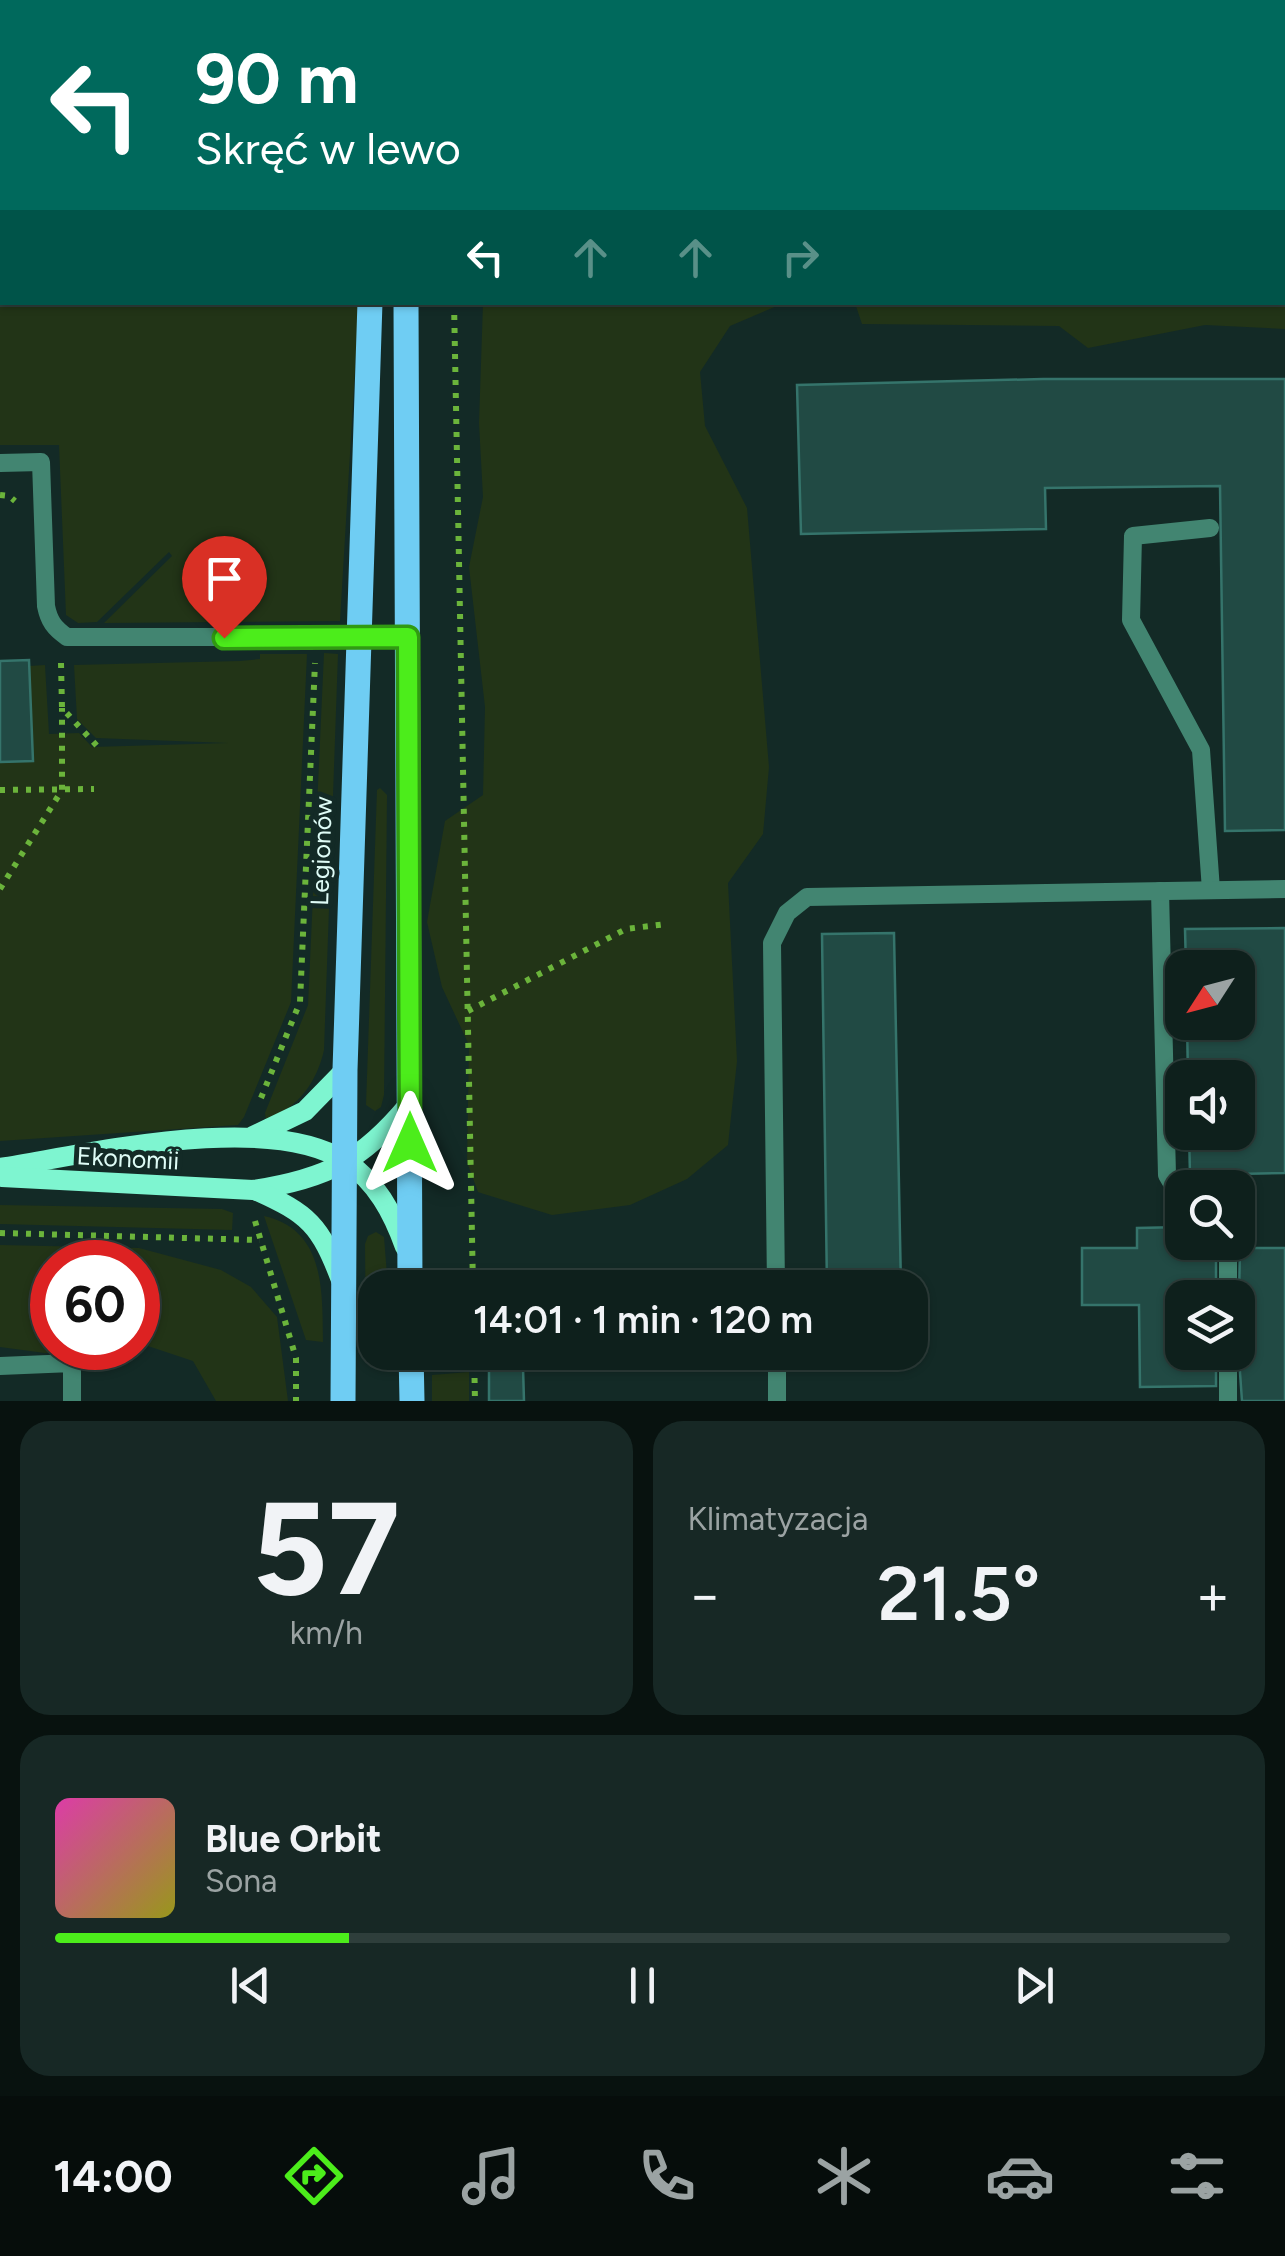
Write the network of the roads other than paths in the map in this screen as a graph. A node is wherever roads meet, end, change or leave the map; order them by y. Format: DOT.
graph roads {
  1 [pos="370,305"];
  2 [pos="406,305"];
  3 [pos="0,463"];
  4 [pos="1210,528"];
  5 [pos="358,636"];
  6 [pos="408,637"];
  7 [pos="1285,889"];
  8 [pos="1210,890"];
  9 [pos="1160,891"];
  10 [pos="344,1070"];
  11 [pos="409,1104"];
  12 [pos="251,1137"];
  13 [pos="346,1162"];
  14 [pos="0,1168"];
  15 [pos="1167,1170"];
  16 [pos="0,1177"];
  17 [pos="253,1190"];
  18 [pos="410,1260"];
  19 [pos="410,1270"];
  20 [pos="776,1270"];
  21 [pos="342,1282"];
  22 [pos="0,1366"];
  23 [pos="418,1370"];
  24 [pos="777,1370"];
  25 [pos="1228,1370"];
  26 [pos="72,1401"];
  27 [pos="343,1401"];
  28 [pos="412,1401"];
  29 [pos="777,1401"];
  30 [pos="1228,1401"];
  1 -- 5 [label="main road, Legionów"];
  2 -- 6 [label="main road"];
  3 -- 5 [label="lane"];
  4 -- 8 [label="lane"];
  5 -- 6 [label="lane"];
  5 -- 10 [label="main road, Legionów"];
  6 -- 11 [label="main road"];
  7 -- 8 [label="lane"];
  8 -- 9 [label="lane"];
  9 -- 15 [label="lane"];
  9 -- 20 [label="lane"];
  10 -- 12 [label="street, Ekonomii"];
  10 -- 13 [label="main road, Legionów"];
  11 -- 13 [label="street, Ekonomii"];
  11 -- 18 [label="main road"];
  12 -- 13 [label="street, Ekonomii"];
  12 -- 14 [label="street, Ekonomii"];
  13 -- 17 [label="street, Ekonomii"];
  13 -- 18 [label="street, Ekonomii"];
  13 -- 21 [label="main road, Legionów"];
  16 -- 17 [label="street, Ekonomii"];
  17 -- 21 [label="street, Ekonomii"];
  18 -- 19 [label="main road"];
  21 -- 27 [label="main road, Legionów"];
  22 -- 26 [label="lane"];
  23 -- 28 [label="main road"];
  24 -- 29 [label="lane"];
  25 -- 30 [label="lane"];
}
